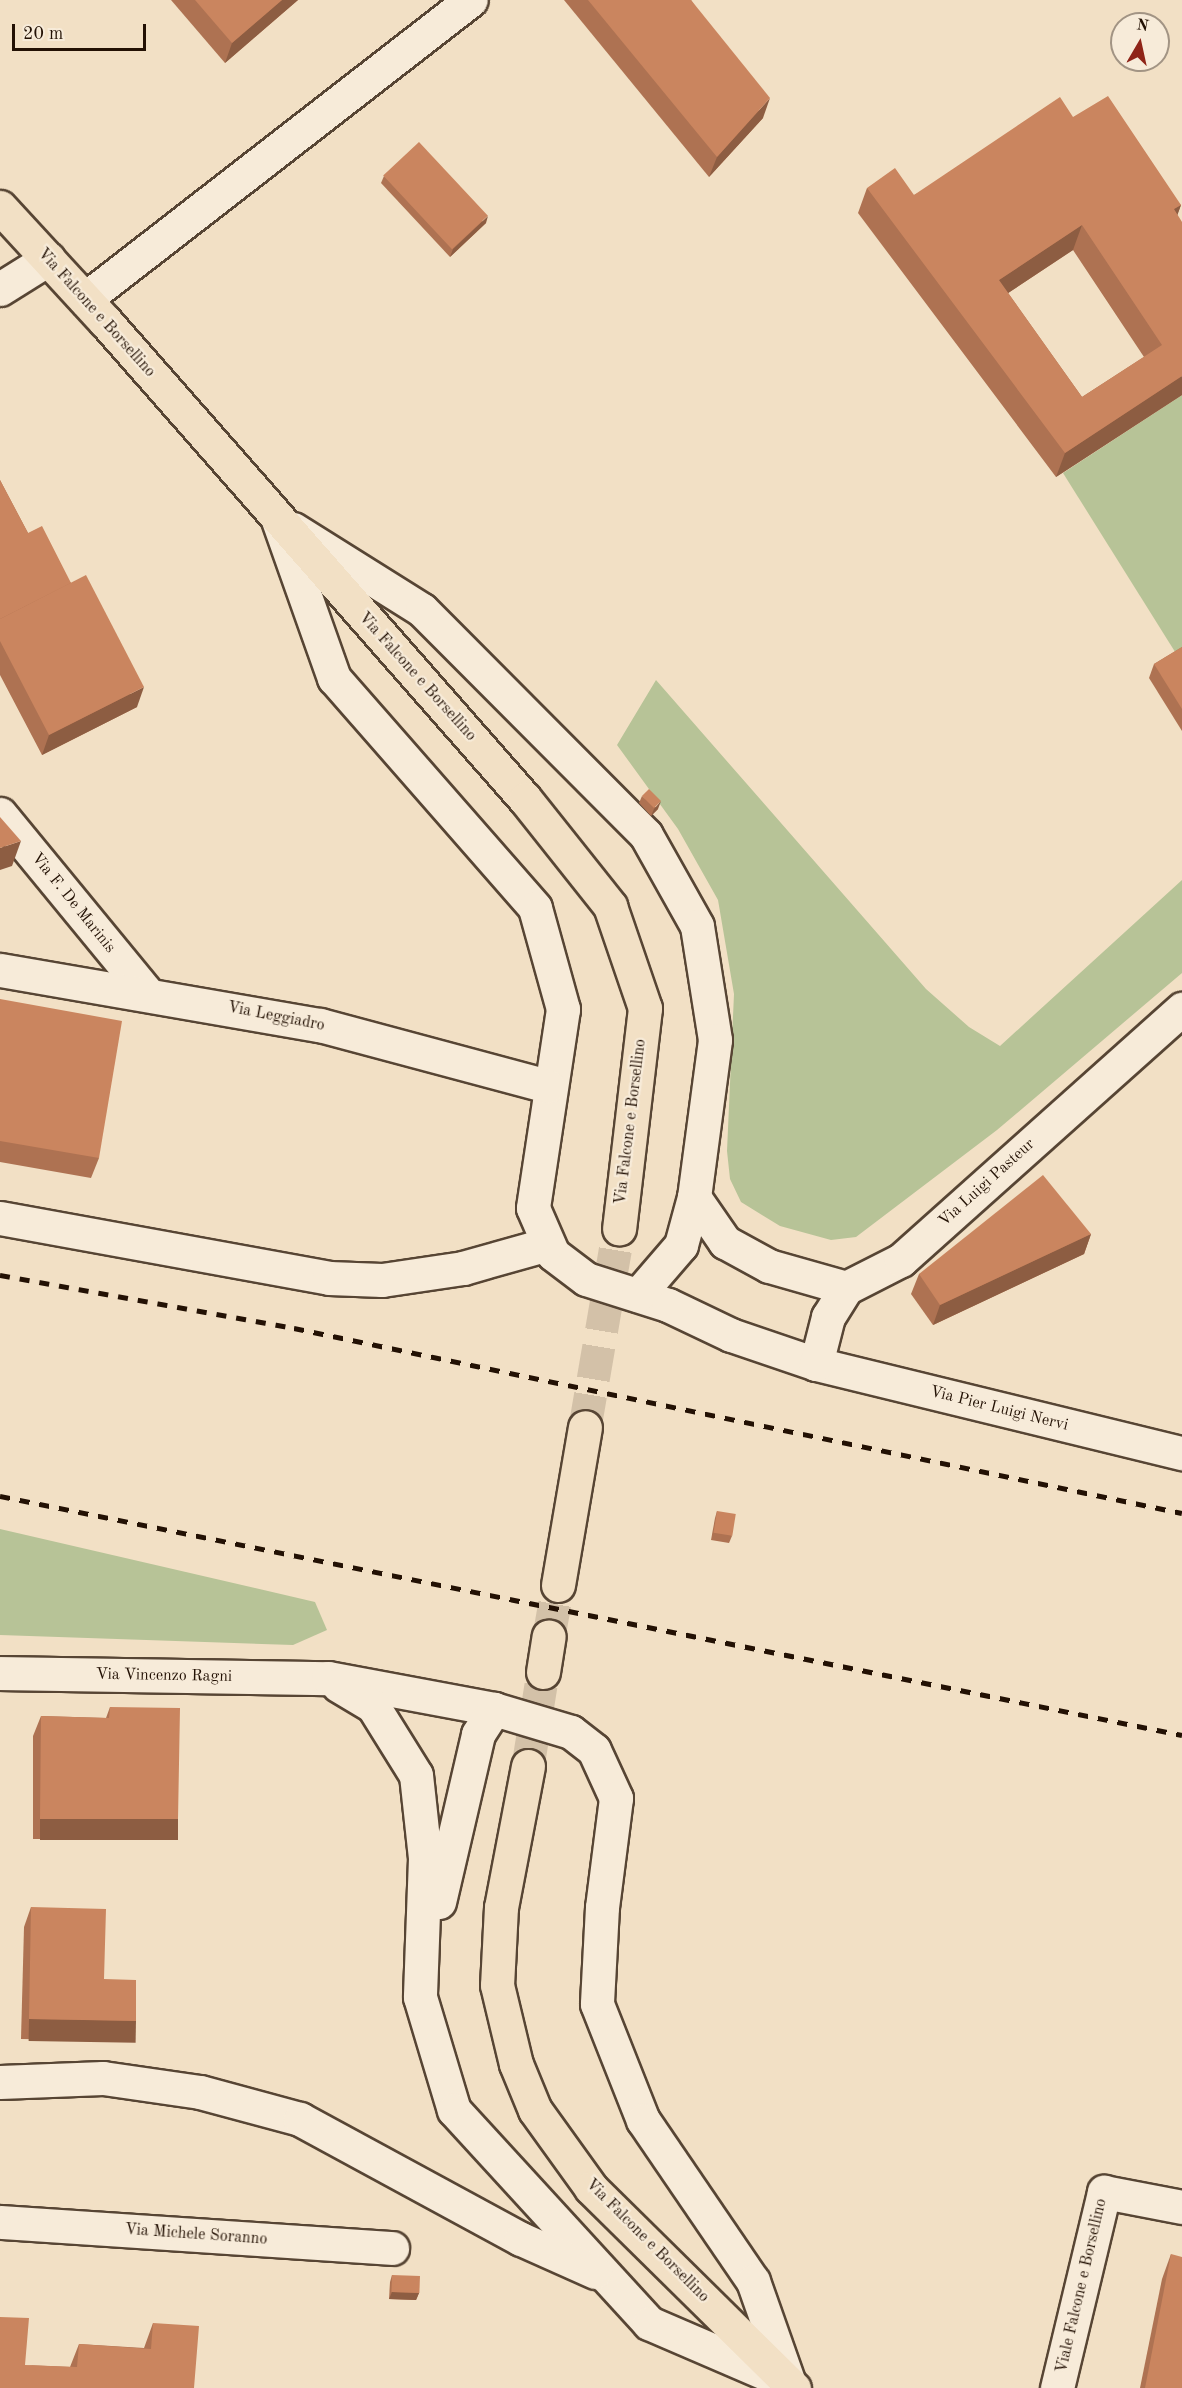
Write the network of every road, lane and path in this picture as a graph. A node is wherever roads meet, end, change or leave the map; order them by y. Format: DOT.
graph roads {
  1 [pos="471,0"];
  2 [pos="0,207"];
  3 [pos="48,259"];
  4 [pos="0,289"];
  5 [pos="85,299"];
  6 [pos="278,520"];
  7 [pos="0,814"];
  8 [pos="0,970"];
  9 [pos="146,992"];
  10 [pos="1182,1009"];
  11 [pos="548,1086"];
  12 [pos="694,1197"];
  13 [pos="0,1218"];
  14 [pos="618,1228"];
  15 [pos="548,1244"];
  16 [pos="846,1288"];
  17 [pos="638,1295"];
  18 [pos="816,1364"];
  19 [pos="585,1427"];
  20 [pos="1182,1453"];
  21 [pos="558,1585"];
  22 [pos="549,1636"];
  23 [pos="543,1672"];
  24 [pos="0,1673"];
  25 [pos="328,1678"];
  26 [pos="494,1709"];
  27 [pos="528,1766"];
  28 [pos="420,1996"];
  29 [pos="0,2082"];
  30 [pos="1182,2207"];
  31 [pos="0,2222"];
  32 [pos="392,2248"];
  33 [pos="607,2277"];
  34 [pos="792,2386"];
  35 [pos="1057,2388"];
  1 -- 5 [label="street"];
  2 -- 3 [label="main road, Via Falcone e Borsellino"];
  3 -- 4 [label="street"];
  3 -- 5 [label="main road, Via Falcone e Borsellino"];
  5 -- 6 [label="main road, Via Falcone e Borsellino"];
  6 -- 11 [label="street"];
  6 -- 12 [label="street"];
  6 -- 14 [label="main road, Via Falcone e Borsellino"];
  7 -- 9 [label="street, Via F. De Marinis"];
  8 -- 9 [label="street, Via Leggiadro"];
  9 -- 11 [label="street, Via Leggiadro"];
  10 -- 16 [label="street, Via Luigi Pasteur"];
  11 -- 15 [label="street"];
  12 -- 16 [label="street"];
  12 -- 17 [label="street"];
  13 -- 15 [label="street"];
  15 -- 17 [label="street, Via Pier Luigi Nervi"];
  16 -- 18 [label="street"];
  17 -- 18 [label="street, Via Pier Luigi Nervi"];
  18 -- 20 [label="street, Via Pier Luigi Nervi"];
  19 -- 21 [label="main road"];
  22 -- 23 [label="main road"];
  24 -- 25 [label="street, Via Vincenzo Ragni"];
  25 -- 26 [label="street, Via Vincenzo Ragni"];
  25 -- 28 [label="street"];
  26 -- 28 [label="street"];
  26 -- 34 [label="street, Via Vincenzo Ragni"];
  27 -- 34 [label="main road, Via Falcone e Borsellino"];
  28 -- 33 [label="street"];
  29 -- 33 [label="street"];
  30 -- 35 [label="street, Viale Falcone e Borsellino"];
  31 -- 32 [label="street, Via Michele Soranno"];
  33 -- 34 [label="street"];
}
